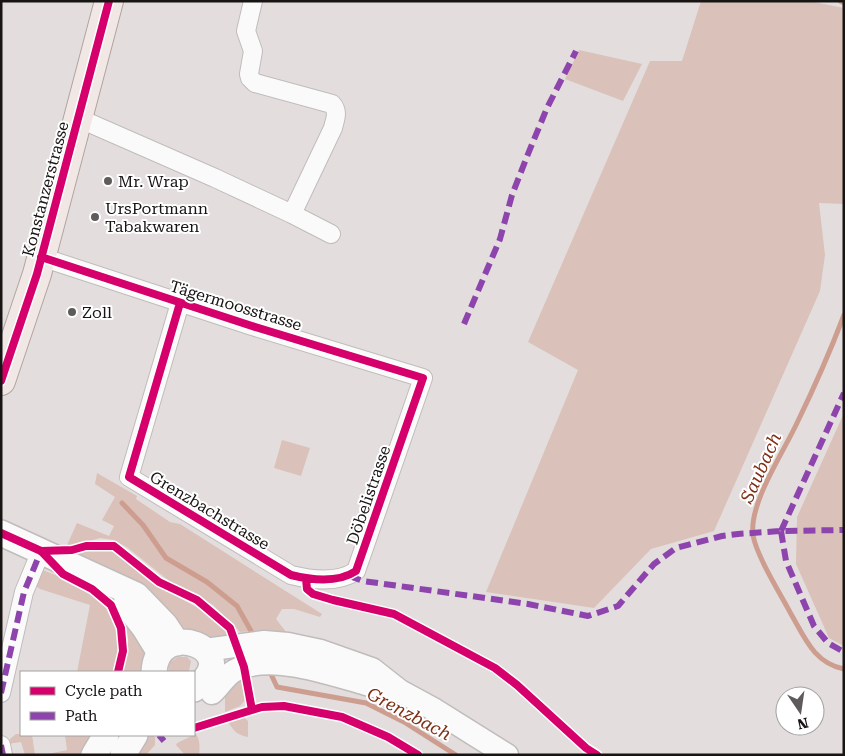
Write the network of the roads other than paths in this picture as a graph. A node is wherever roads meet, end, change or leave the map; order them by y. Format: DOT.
graph roads {
  1 [pos="109,1"];
  2 [pos="253,1"];
  3 [pos="78,118"];
  4 [pos="292,214"];
  5 [pos="332,234"];
  6 [pos="41,257"];
  7 [pos="180,303"];
  8 [pos="8,340"];
  9 [pos="423,378"];
  10 [pos="1,381"];
  11 [pos="1,533"];
  12 [pos="41,551"];
  13 [pos="306,579"];
  14 [pos="205,650"];
  15 [pos="164,656"];
  16 [pos="201,692"];
  17 [pos="400,692"];
  18 [pos="1,693"];
  19 [pos="105,736"];
  20 [pos="123,736"];
  21 [pos="134,736"];
  22 [pos="1,745"];
  23 [pos="3,755"];
  24 [pos="94,755"];
  25 [pos="112,755"];
  26 [pos="123,755"];
  27 [pos="507,755"];
  1 -- 3 [label="main road, Konstanzerstrasse"];
  2 -- 4 [label="street"];
  3 -- 4 [label="street"];
  3 -- 6 [label="main road, Konstanzerstrasse"];
  4 -- 5 [label="street"];
  6 -- 7 [label="street, Tägermoosstrasse"];
  6 -- 8 [label="main road, Konstanzerstrasse"];
  7 -- 9 [label="street, Tägermoosstrasse"];
  7 -- 13 [label="street, Grenzbachstrasse"];
  8 -- 10 [label="main road, Konstanzerstrasse"];
  9 -- 13 [label="street, Döbelistrasse"];
  11 -- 12 [label="main road"];
  12 -- 15 [label="main road"];
  12 -- 18 [label="street"];
  14 -- 15 [label="main road"];
  14 -- 16 [label="main road"];
  14 -- 17 [label="street"];
  16 -- 17 [label="street"];
  17 -- 27 [label="street"];
  19 -- 24 [label="main road"];
  20 -- 25 [label="main road"];
  21 -- 26 [label="main road"];
  22 -- 23 [label="street"];
}
